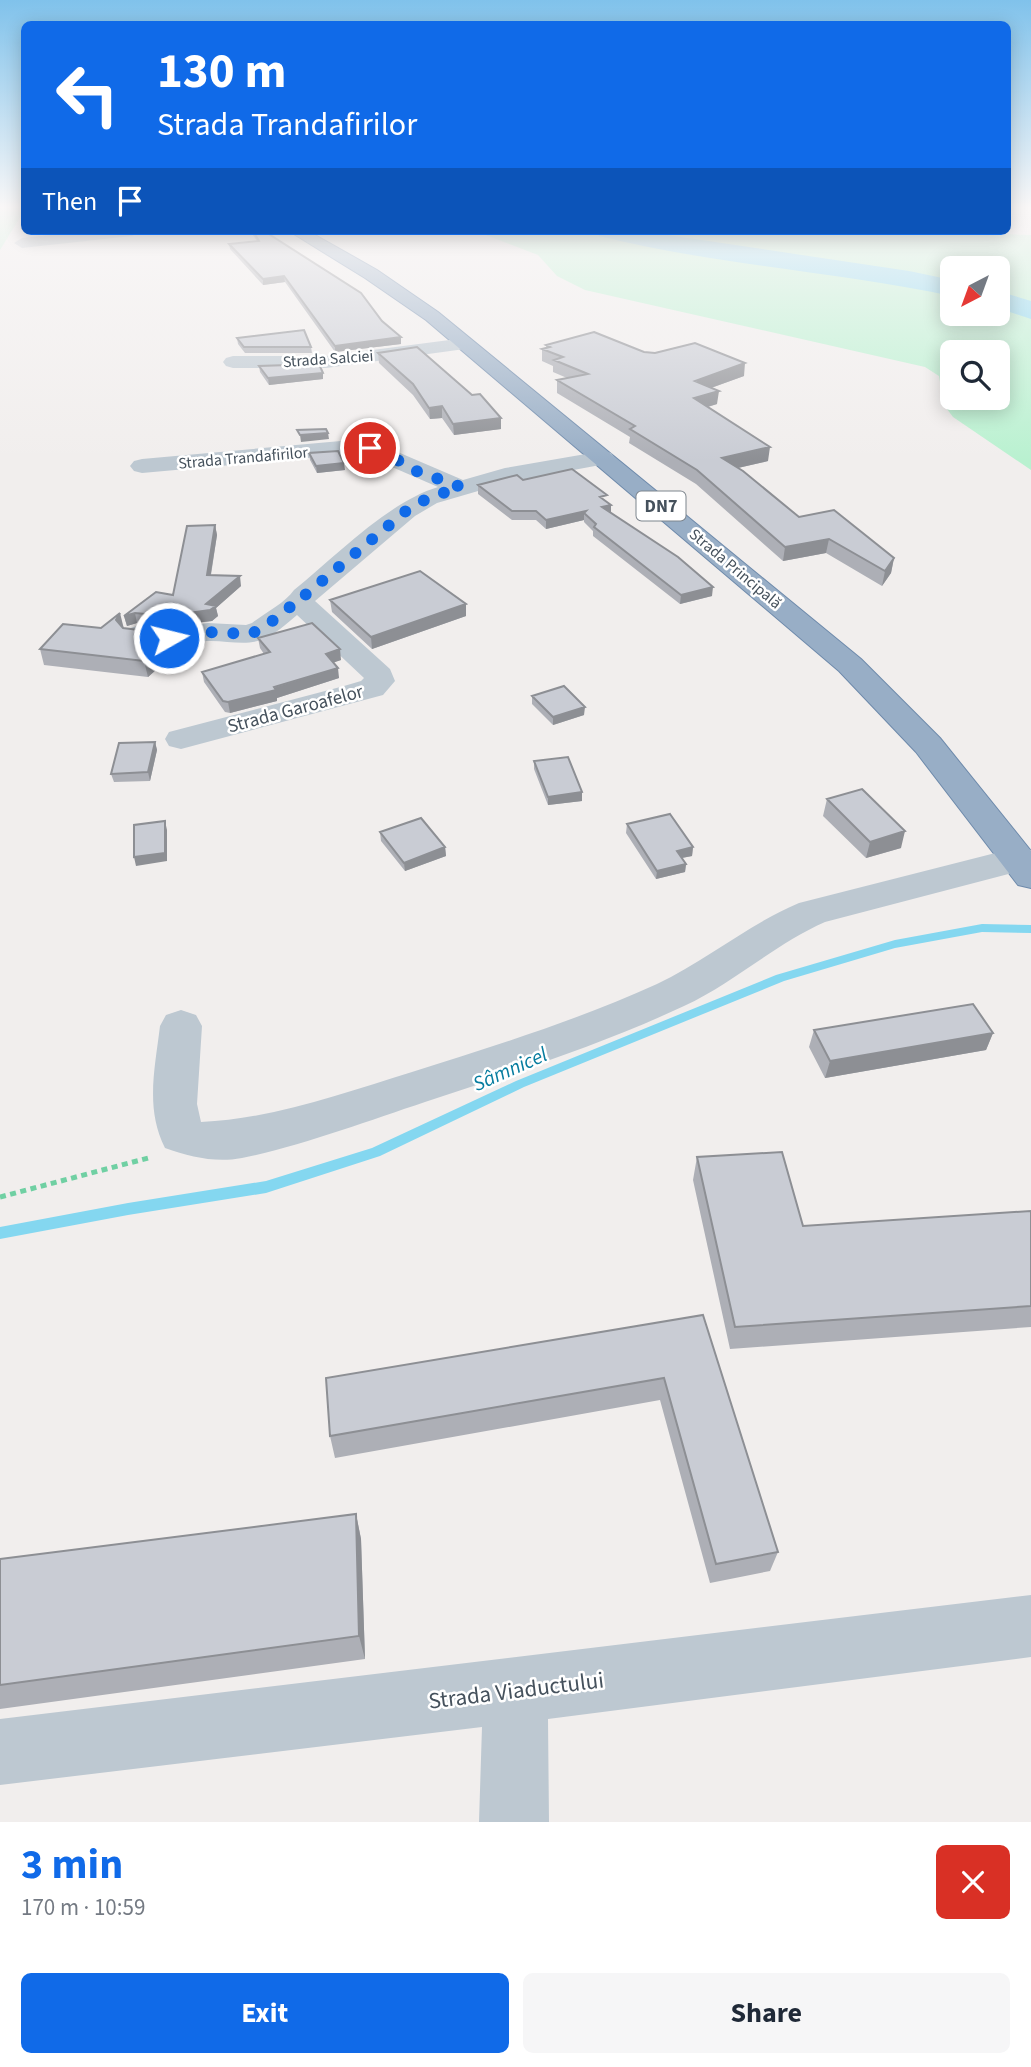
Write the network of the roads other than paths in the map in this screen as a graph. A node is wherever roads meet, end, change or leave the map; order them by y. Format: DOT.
graph roads {
  1 [pos="398,291"];
  2 [pos="465,344"];
  3 [pos="233,362"];
  4 [pos="603,458"];
  5 [pos="142,466"];
  6 [pos="461,487"];
  7 [pos="300,603"];
  8 [pos="136,635"];
  9 [pos="181,738"];
  10 [pos="1025,868"];
  11 [pos="181,1026"];
  12 [pos="1031,1626"];
  13 [pos="515,1690"];
  14 [pos="0,1752"];
  15 [pos="514,1822"];
  1 -- 2 [label="highway, Strada Principală / DN7"];
  2 -- 3 [label="street, Strada Salciei"];
  2 -- 4 [label="highway, Strada Principală / DN7"];
  4 -- 6 [label="street"];
  4 -- 10 [label="highway, Strada Principală / DN7"];
  5 -- 6 [label="street, Strada Trandafirilor"];
  6 -- 7 [label="street"];
  7 -- 8 [label="street"];
  7 -- 9 [label="street, Strada Garoafelor"];
  10 -- 11 [label="street"];
  12 -- 13 [label="street, Strada Viaductului"];
  13 -- 14 [label="street, Strada Viaductului"];
  13 -- 15 [label="street"];
}
